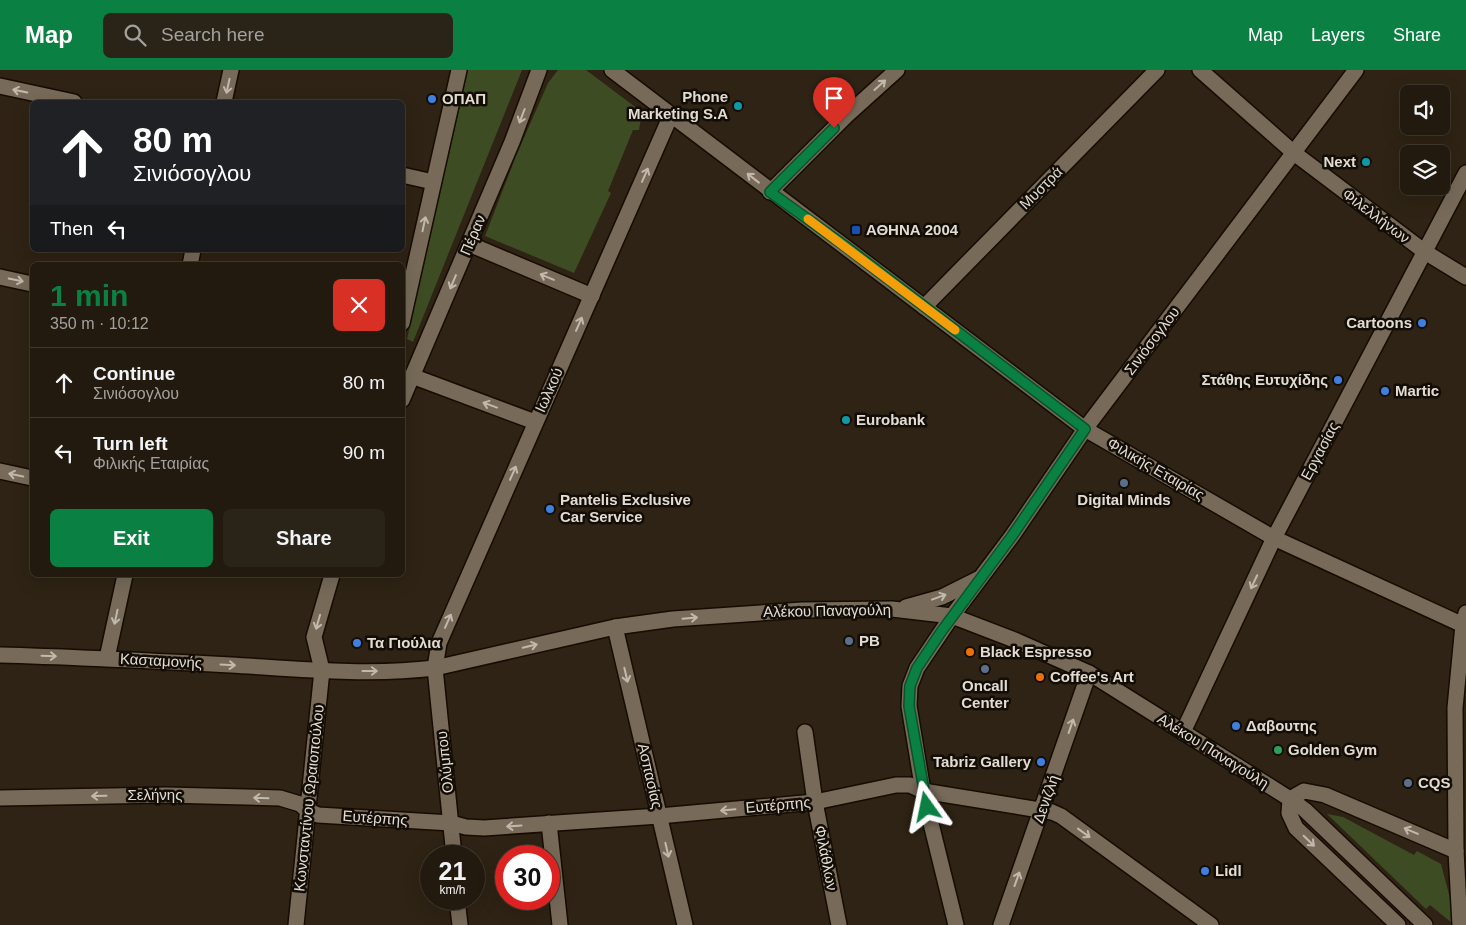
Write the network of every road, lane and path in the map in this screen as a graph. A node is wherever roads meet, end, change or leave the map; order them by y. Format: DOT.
graph roads {
  1 [pos="231,70"];
  2 [pos="459,70"];
  3 [pos="539,70"];
  4 [pos="612,70"];
  5 [pos="897,70"];
  6 [pos="1158,70"];
  7 [pos="1200,70"];
  8 [pos="1356,70"];
  9 [pos="0,86"];
  10 [pos="65,100"];
  11 [pos="224,100"];
  12 [pos="671,115"];
  13 [pos="1294,153"];
  14 [pos="1466,173"];
  15 [pos="405,176"];
  16 [pos="434,182"];
  17 [pos="770,192"];
  18 [pos="469,244"];
  19 [pos="1425,252"];
  20 [pos="1466,276"];
  21 [pos="0,277"];
  22 [pos="30,284"];
  23 [pos="592,296"];
  24 [pos="924,307"];
  25 [pos="405,310"];
  26 [pos="407,371"];
  27 [pos="535,422"];
  28 [pos="1085,429"];
  29 [pos="0,471"];
  30 [pos="30,478"];
  31 [pos="1274,538"];
  32 [pos="983,576"];
  33 [pos="125,577"];
  34 [pos="331,577"];
  35 [pos="892,609"];
  36 [pos="952,616"];
  37 [pos="1464,619"];
  38 [pos="615,627"];
  39 [pos="0,655"];
  40 [pos="107,658"];
  41 [pos="435,668"];
  42 [pos="322,670"];
  43 [pos="1089,673"];
  44 [pos="805,732"];
  45 [pos="1183,732"];
  46 [pos="923,791"];
  47 [pos="0,798"];
  48 [pos="1290,799"];
  49 [pos="815,802"];
  50 [pos="307,810"];
  51 [pos="1042,810"];
  52 [pos="659,816"];
  53 [pos="451,823"];
  54 [pos="549,823"];
  55 [pos="453,845"];
  56 [pos="1456,851"];
  57 [pos="459,910"];
  58 [pos="296,925"];
  59 [pos="460,925"];
  60 [pos="560,925"];
  61 [pos="685,925"];
  62 [pos="839,925"];
  63 [pos="956,925"];
  64 [pos="1001,925"];
  65 [pos="1211,925"];
  66 [pos="1398,925"];
  67 [pos="1425,925"];
  68 [pos="1460,925"];
  1 -- 11 [label="street, one-way"];
  2 -- 16 [label="street"];
  3 -- 18 [label="street, Πέραν, one-way"];
  4 -- 12 [label="street, Φιλικής Εταιρίας"];
  17 -- 5 [label="street, one-way"];
  6 -- 24 [label="street, Μυστρά"];
  7 -- 13 [label="street, Φιλελλήνων"];
  8 -- 13 [label="street, Σινιόσογλου"];
  10 -- 9 [label="street, one-way"];
  17 -- 12 [label="street, Φιλικής Εταιρίας, one-way"];
  23 -- 12 [label="street, Ιωλκού, one-way"];
  13 -- 19 [label="street, Φιλελλήνων"];
  13 -- 28 [label="street, Σινιόσογλου"];
  14 -- 19 [label="street, Εργασίας"];
  15 -- 16 [label="street"];
  25 -- 16 [label="street, one-way"];
  17 -- 24 [label="street, Φιλικής Εταιρίας"];
  23 -- 18 [label="street, one-way"];
  18 -- 26 [label="street, Πέραν, one-way"];
  19 -- 20 [label="street, Φιλελλήνων"];
  19 -- 31 [label="street, Εργασίας"];
  21 -- 22 [label="street, one-way"];
  27 -- 23 [label="street, Ιωλκού, one-way"];
  24 -- 28 [label="street, Φιλικής Εταιρίας"];
  27 -- 26 [label="street, one-way"];
  41 -- 27 [label="street, Ιωλκού, one-way"];
  28 -- 31 [label="street, Φιλικής Εταιρίας"];
  28 -- 32 [label="street, Σινιόσογλου"];
  30 -- 29 [label="street, one-way"];
  31 -- 37 [label="street, Φιλικής Εταιρίας"];
  31 -- 45 [label="street, Εργασίας, one-way"];
  35 -- 32 [label="street, one-way"];
  32 -- 36 [label="street, Σινιόσογλου"];
  33 -- 40 [label="street, one-way"];
  34 -- 42 [label="street, one-way"];
  35 -- 36 [label="street, Αλέκου Παναγούλη"];
  38 -- 35 [label="street, Αλέκου Παναγούλη, one-way"];
  36 -- 43 [label="street, Αλέκου Παναγούλη"];
  36 -- 46 [label="street, Σινιόσογλου"];
  37 -- 56 [label="street"];
  41 -- 38 [label="street, Αλέκου Παναγούλη, one-way"];
  38 -- 52 [label="street, Ασπασίας, one-way"];
  39 -- 40 [label="street, Κασταμονής, one-way"];
  40 -- 42 [label="street, Κασταμονής, one-way"];
  42 -- 41 [label="street, Αλέκου Παναγούλη, one-way"];
  41 -- 53 [label="street, Ολύμπου"];
  42 -- 50 [label="street, Κωνσταντίνου Ωραιοπούλου"];
  43 -- 45 [label="street, Αλέκου Παναγούλη"];
  51 -- 43 [label="street, Δενιζλή, one-way"];
  44 -- 49 [label="street, Φιλάθλων"];
  45 -- 48 [label="street, Αλέκου Παναγούλη"];
  46 -- 49 [label="street, Ευτέρπης"];
  46 -- 51 [label="street, Ευτέρπης"];
  46 -- 63 [label="street, Σινιόσογλου"];
  50 -- 47 [label="street, Σελήνης, one-way"];
  56 -- 48 [label="street, one-way"];
  48 -- 66 [label="street, one-way"];
  48 -- 67 [label="street, Αλέκου Παναγούλη"];
  49 -- 52 [label="street, Ευτέρπης, one-way"];
  49 -- 62 [label="street, Φιλάθλων"];
  50 -- 53 [label="street, Ευτέρπης"];
  50 -- 58 [label="street, Κωνσταντίνου Ωραιοπούλου"];
  64 -- 51 [label="street, Δενιζλή, one-way"];
  51 -- 65 [label="street, Ευτέρπης, one-way"];
  52 -- 54 [label="street, Ευτέρπης"];
  52 -- 61 [label="street, Ασπασίας, one-way"];
  54 -- 53 [label="street, Ευτέρπης, one-way"];
  53 -- 55 [label="street, Ολύμπου"];
  54 -- 60 [label="street"];
  56 -- 68 [label="street"];
  57 -- 59 [label="street"];
}
